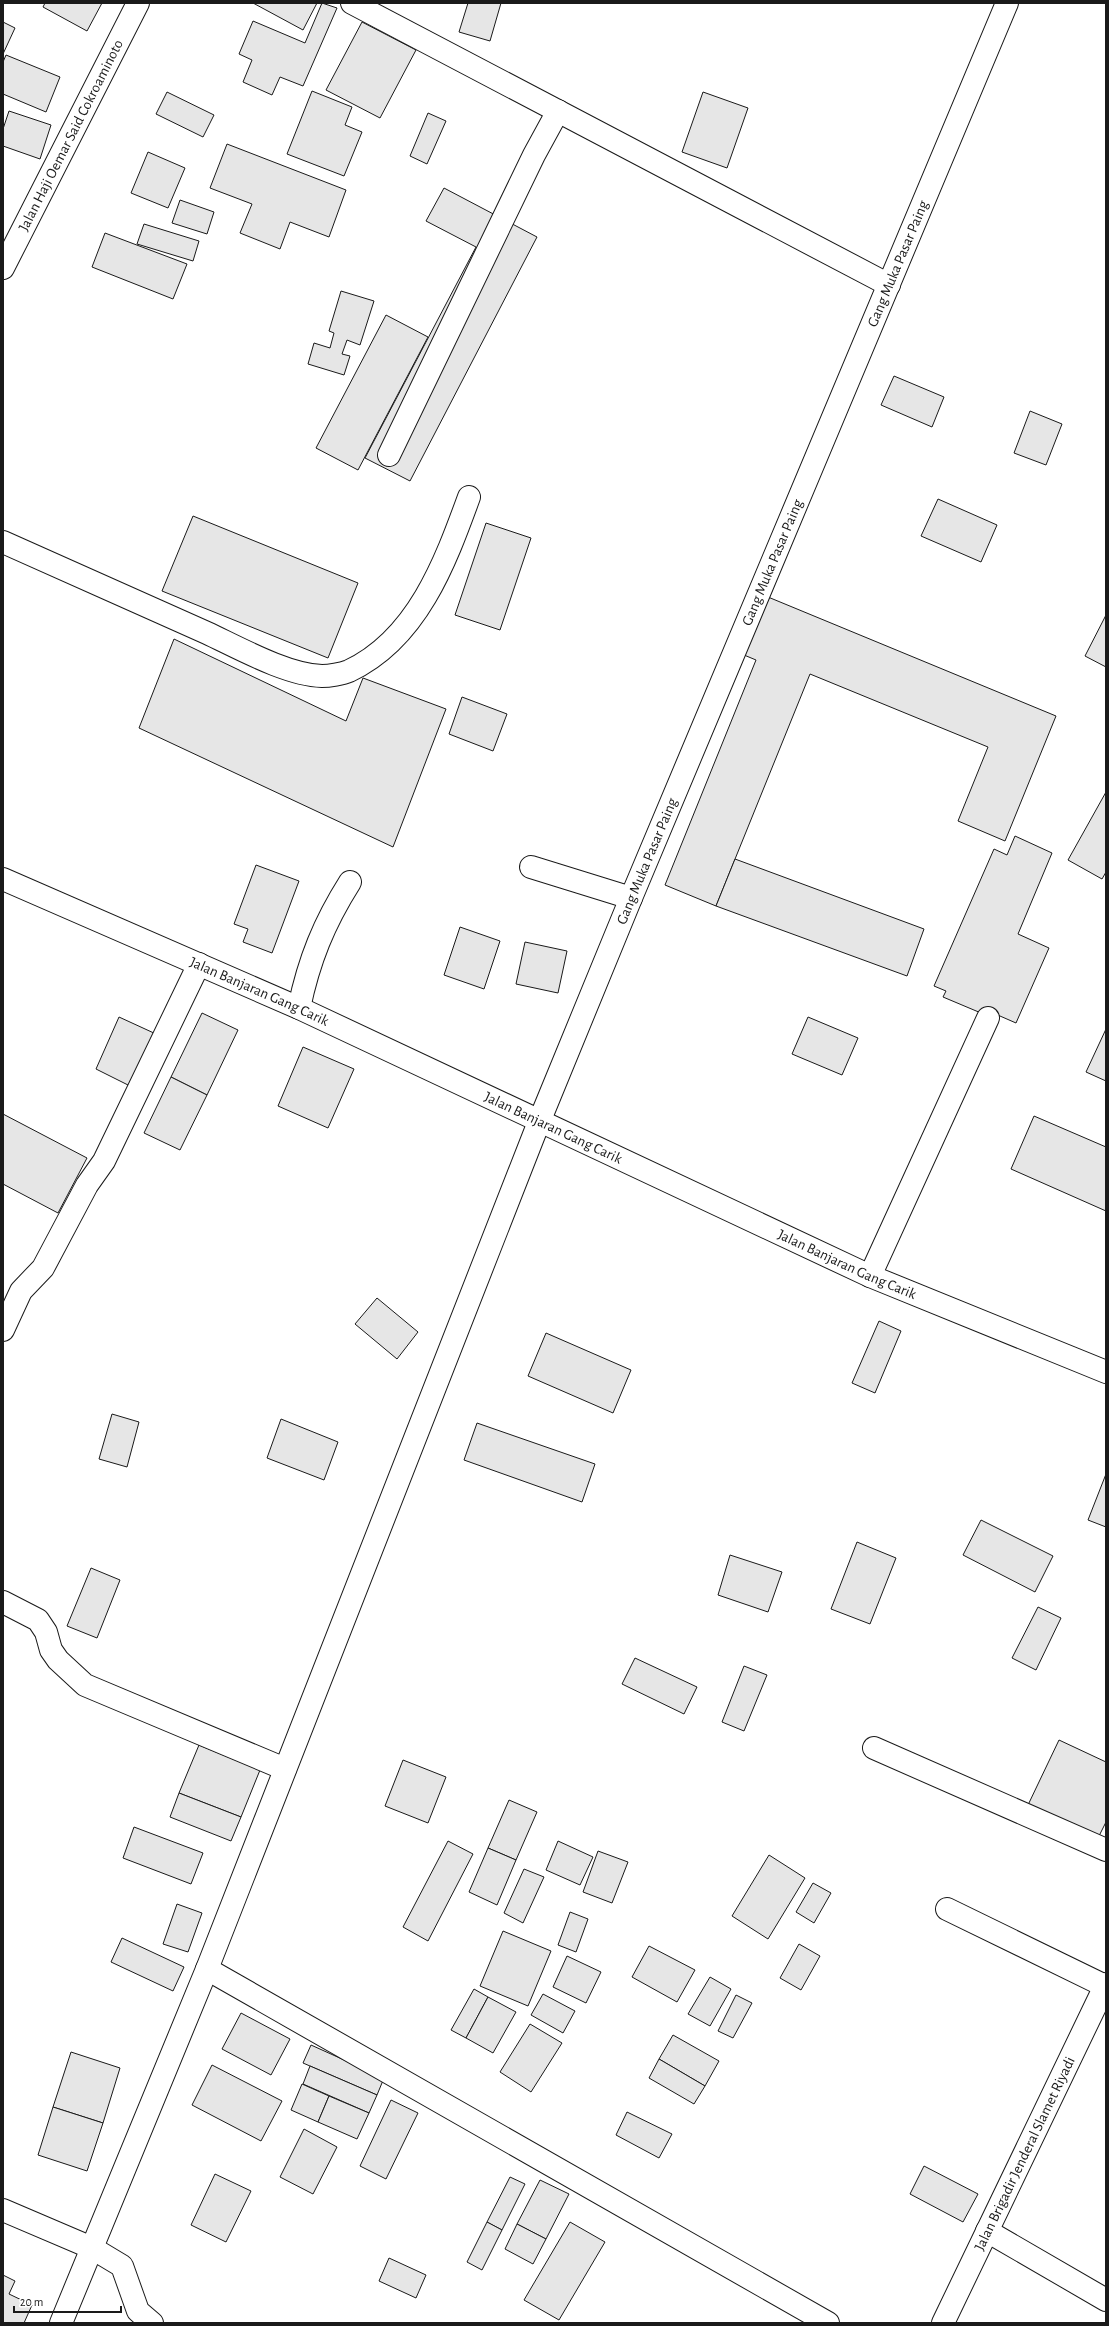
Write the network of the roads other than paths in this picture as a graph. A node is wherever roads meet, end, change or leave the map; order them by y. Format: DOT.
graph roads {
  1 [pos="138,3"];
  2 [pos="352,3"];
  3 [pos="1008,3"];
  4 [pos="558,111"];
  5 [pos="3,268"];
  6 [pos="889,285"];
  7 [pos="389,455"];
  8 [pos="469,497"];
  9 [pos="3,542"];
  10 [pos="531,867"];
  11 [pos="3,879"];
  12 [pos="350,882"];
  13 [pos="631,898"];
  14 [pos="199,964"];
  15 [pos="299,1008"];
  16 [pos="988,1018"];
  17 [pos="539,1122"];
  18 [pos="870,1276"];
  19 [pos="3,1330"];
  20 [pos="1106,1372"];
  21 [pos="3,1602"];
  22 [pos="874,1748"];
  23 [pos="285,1769"];
  24 [pos="1106,1850"];
  25 [pos="947,1909"];
  26 [pos="207,1969"];
  27 [pos="1105,1985"];
  28 [pos="3,2210"];
  29 [pos="987,2231"];
  30 [pos="92,2248"];
  31 [pos="1106,2300"];
  32 [pos="61,2323"];
  33 [pos="152,2323"];
  34 [pos="828,2323"];
  35 [pos="943,2323"];
  1 -- 5 [label="street, Jalan Haji Oemar Said Cokroaminoto"];
  2 -- 4 [label="street"];
  3 -- 6 [label="street, Gang Muka Pasar Paing"];
  4 -- 6 [label="street"];
  4 -- 7 [label="street"];
  6 -- 13 [label="street, Gang Muka Pasar Paing"];
  8 -- 9 [label="street"];
  10 -- 13 [label="street"];
  11 -- 14 [label="street, Jalan Banjaran Gang Carik"];
  12 -- 15 [label="street"];
  13 -- 17 [label="street, Gang Muka Pasar Paing"];
  14 -- 15 [label="street, Jalan Banjaran Gang Carik"];
  14 -- 19 [label="street"];
  15 -- 17 [label="street, Jalan Banjaran Gang Carik"];
  16 -- 18 [label="street"];
  17 -- 18 [label="street, Jalan Banjaran Gang Carik"];
  17 -- 23 [label="street, Gang Muka Pasar Paing"];
  18 -- 20 [label="street, Jalan Banjaran Gang Carik"];
  21 -- 23 [label="street"];
  22 -- 24 [label="street"];
  23 -- 26 [label="street, Gang Muka Pasar Paing"];
  25 -- 27 [label="street"];
  26 -- 30 [label="street, Gang Muka Pasar Paing"];
  26 -- 34 [label="street"];
  27 -- 29 [label="street, Jalan Brigadir Jenderal Slamet Riyadi"];
  28 -- 30 [label="street"];
  29 -- 31 [label="street"];
  29 -- 35 [label="street, Jalan Brigadir Jenderal Slamet Riyadi"];
  30 -- 32 [label="street, Gang Muka Pasar Paing"];
  30 -- 33 [label="street"];
}
